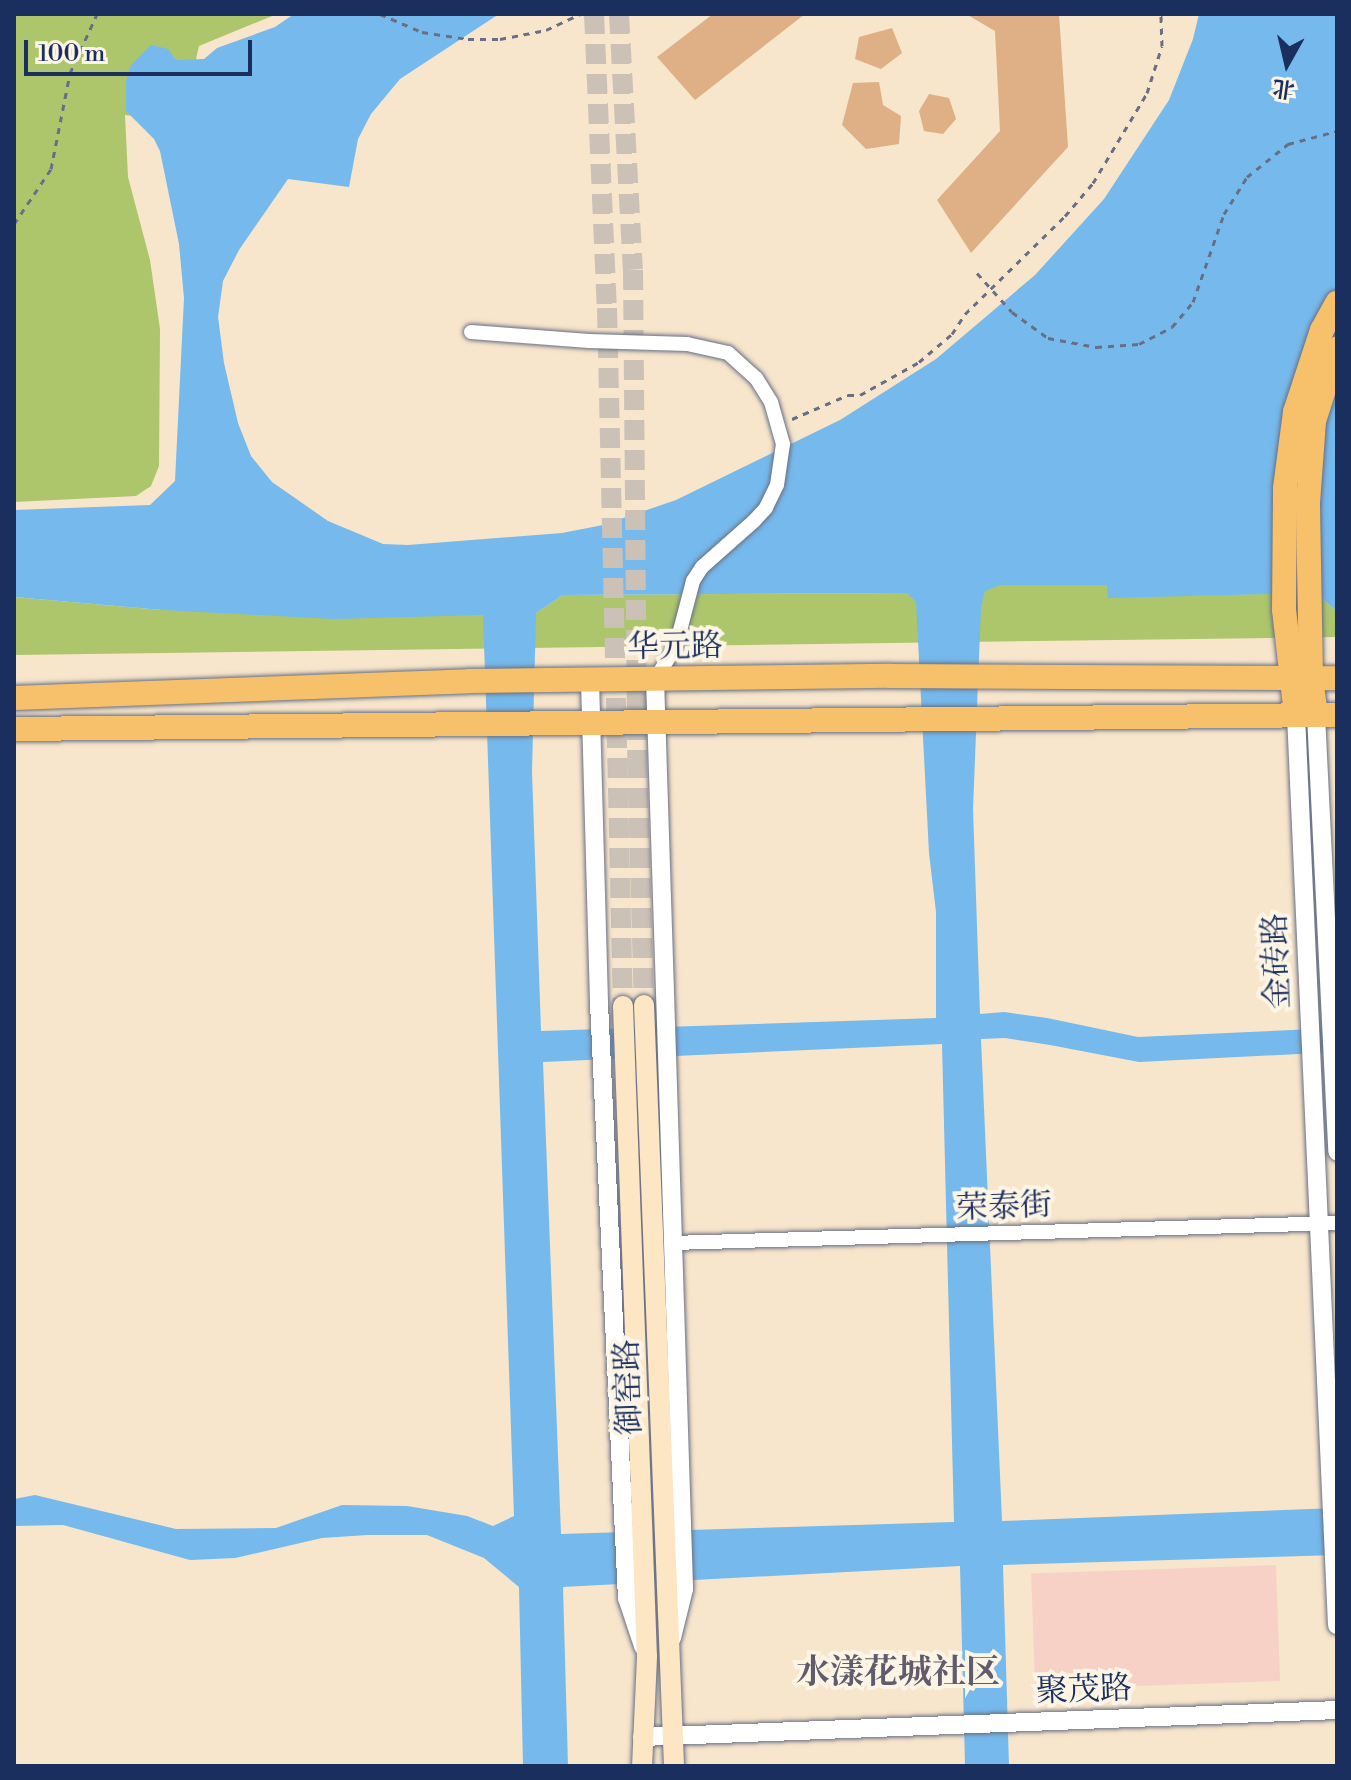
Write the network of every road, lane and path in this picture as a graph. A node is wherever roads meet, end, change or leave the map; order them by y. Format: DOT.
graph roads {
  1 [pos="97,14"];
  2 [pos="380,14"];
  3 [pos="581,14"];
  4 [pos="1161,14"];
  5 [pos="1337,131"];
  6 [pos="14,224"];
  7 [pos="977,273"];
  8 [pos="991,291"];
  9 [pos="1337,303"];
  10 [pos="471,332"];
  11 [pos="1337,349"];
  12 [pos="778,425"];
  13 [pos="1301,678"];
  14 [pos="1337,678"];
  15 [pos="655,679"];
  16 [pos="590,680"];
  17 [pos="14,698"];
  18 [pos="1316,715"];
  19 [pos="657,719"];
  20 [pos="590,721"];
  21 [pos="14,729"];
  22 [pos="1325,970"];
  23 [pos="644,1005"];
  24 [pos="623,1006"];
  25 [pos="1323,1062"];
  26 [pos="1337,1151"];
  27 [pos="1328,1224"];
  28 [pos="672,1243"];
  29 [pos="673,1520"];
  30 [pos="636,1595"];
  31 [pos="1337,1625"];
  32 [pos="1337,1710"];
  33 [pos="673,1735"];
  34 [pos="642,1737"];
  35 [pos="642,1766"];
  36 [pos="674,1766"];
  1 -- 6 [label="path"];
  2 -- 3 [label="path"];
  4 -- 8 [label="path"];
  5 -- 8 [label="path, bridge"];
  7 -- 8 [label="path, bridge"];
  8 -- 12 [label="path"];
  9 -- 13 [label="main road, 金砖路"];
  10 -- 12 [label="street"];
  11 -- 13 [label="main road, 金砖路"];
  12 -- 15 [label="street"];
  13 -- 14 [label="main road, 华元路"];
  13 -- 15 [label="main road, 华元路"];
  13 -- 18 [label="main road, 金砖路"];
  15 -- 16 [label="main road, 华元路"];
  15 -- 19 [label="street"];
  16 -- 17 [label="main road, 华元路"];
  16 -- 20 [label="street"];
  18 -- 19 [label="main road"];
  18 -- 22 [label="street, 金砖路"];
  19 -- 20 [label="main road"];
  19 -- 28 [label="street"];
  20 -- 21 [label="main road"];
  20 -- 30 [label="street"];
  22 -- 25 [label="street, 金砖路"];
  23 -- 29 [label="main road, 御窑路"];
  24 -- 30 [label="main road, 御窑路"];
  25 -- 26 [label="street, 金砖路"];
  25 -- 27 [label="street, 金砖路"];
  27 -- 28 [label="street, 荣泰街"];
  27 -- 31 [label="street, 金砖路"];
  28 -- 29 [label="street"];
  29 -- 33 [label="main road, 御窑路"];
  30 -- 34 [label="main road, 御窑路"];
  32 -- 33 [label="street, 聚茂路"];
  33 -- 34 [label="street, 聚茂路"];
  33 -- 36 [label="main road, 御窑路"];
  34 -- 35 [label="main road, 御窑路"];
}
